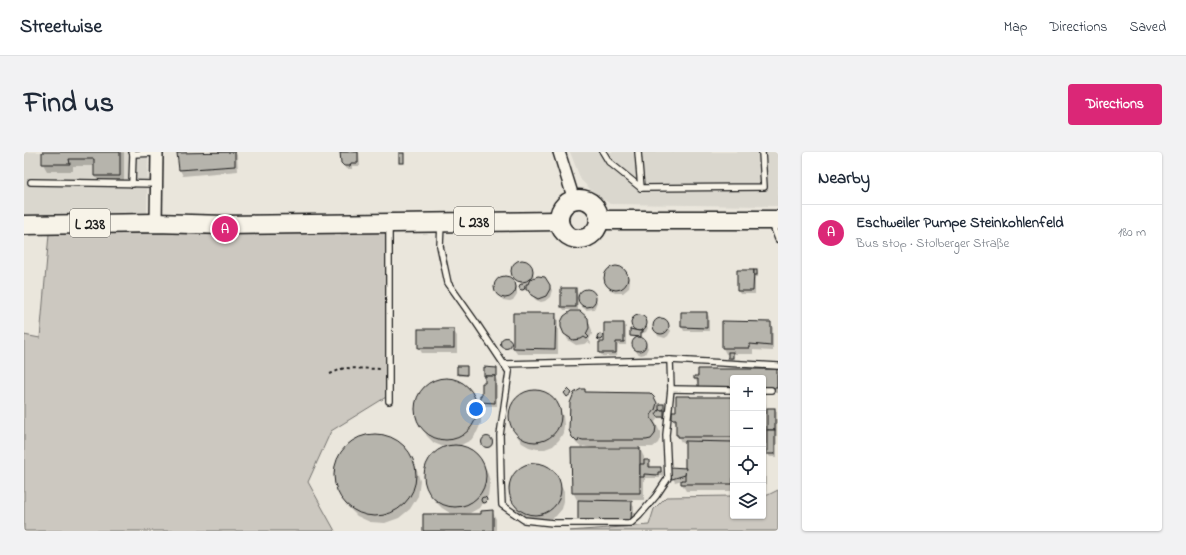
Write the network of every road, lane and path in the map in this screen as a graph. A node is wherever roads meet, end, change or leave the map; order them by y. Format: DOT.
graph roads {
  1 [pos="559,152"];
  2 [pos="603,152"];
  3 [pos="638,152"];
  4 [pos="762,152"];
  5 [pos="133,153"];
  6 [pos="157,153"];
  7 [pos="31,182"];
  8 [pos="132,184"];
  9 [pos="157,184"];
  10 [pos="641,188"];
  11 [pos="574,200"];
  12 [pos="774,219"];
  13 [pos="600,220"];
  14 [pos="559,221"];
  15 [pos="389,222"];
  16 [pos="441,222"];
  17 [pos="156,223"];
  18 [pos="24,225"];
  19 [pos="778,239"];
  20 [pos="670,360"];
  21 [pos="504,364"];
  22 [pos="778,366"];
  23 [pos="389,369"];
  24 [pos="330,374"];
  25 [pos="670,389"];
  26 [pos="730,390"];
  27 [pos="766,390"];
  28 [pos="771,390"];
  29 [pos="389,401"];
  1 -- 11 [label="street"];
  2 -- 10 [label="lane"];
  3 -- 10 [label="lane"];
  4 -- 10 [label="lane"];
  5 -- 6 [label="lane"];
  5 -- 8 [label="lane"];
  6 -- 9 [label="street"];
  7 -- 8 [label="lane"];
  8 -- 9 [label="lane"];
  9 -- 17 [label="street"];
  11 -- 13 [label="main road"];
  11 -- 14 [label="main road"];
  12 -- 13 [label="main road"];
  12 -- 19 [label="lane"];
  13 -- 14 [label="main road"];
  14 -- 16 [label="main road, L 238"];
  15 -- 16 [label="main road, L 238"];
  15 -- 17 [label="main road, L 238"];
  15 -- 23 [label="lane"];
  16 -- 21 [label="lane"];
  17 -- 18 [label="main road, L 238"];
  20 -- 21 [label="lane"];
  20 -- 22 [label="lane"];
  20 -- 25 [label="lane"];
  21 -- 25 [label="lane"];
  23 -- 24 [label="path"];
  23 -- 29 [label="lane"];
  25 -- 26 [label="lane"];
  27 -- 28 [label="lane"];
}
